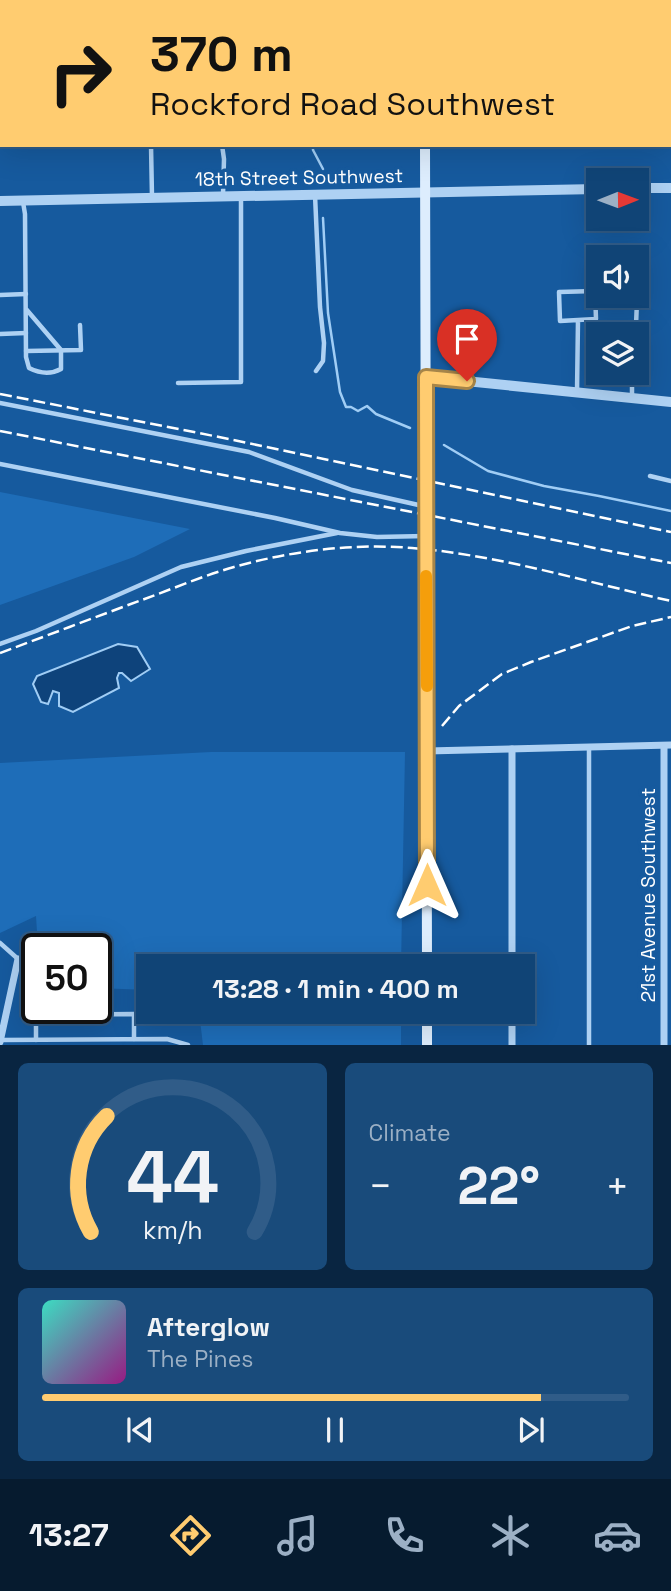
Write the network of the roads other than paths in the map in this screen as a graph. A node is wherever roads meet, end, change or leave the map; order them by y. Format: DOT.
graph roads {
  1 [pos="152,147"];
  2 [pos="222,147"];
  3 [pos="425,147"];
  4 [pos="649,188"];
  5 [pos="671,188"];
  6 [pos="586,189"];
  7 [pos="425,191"];
  8 [pos="315,194"];
  9 [pos="241,195"];
  10 [pos="223,196"];
  11 [pos="152,198"];
  12 [pos="0,201"];
  13 [pos="23,201"];
  14 [pos="26,294"];
  15 [pos="0,295"];
  16 [pos="26,309"];
  17 [pos="578,320"];
  18 [pos="80,325"];
  19 [pos="26,333"];
  20 [pos="0,334"];
  21 [pos="61,350"];
  22 [pos="26,351"];
  23 [pos="316,372"];
  24 [pos="426,377"];
  25 [pos="178,383"];
  26 [pos="632,385"];
  27 [pos="577,393"];
  28 [pos="632,398"];
  29 [pos="671,402"];
  30 [pos="0,403"];
  31 [pos="0,464"];
  32 [pos="650,476"];
  33 [pos="671,481"];
  34 [pos="426,507"];
  35 [pos="340,533"];
  36 [pos="426,536"];
  37 [pos="0,644"];
  38 [pos="667,746"];
  39 [pos="589,747"];
  40 [pos="512,749"];
  41 [pos="427,751"];
  42 [pos="0,943"];
  43 [pos="427,954"];
  44 [pos="512,954"];
  45 [pos="18,959"];
  46 [pos="427,1024"];
  47 [pos="512,1024"];
  48 [pos="134,1039"];
  49 [pos="36,1040"];
  50 [pos="0,1041"];
  51 [pos="48,1042"];
  52 [pos="75,1042"];
  53 [pos="188,1045"];
  54 [pos="427,1045"];
  55 [pos="512,1045"];
  56 [pos="589,1045"];
  57 [pos="664,1045"];
  1 -- 11 [label="lane"];
  2 -- 10 [label="lane"];
  3 -- 7 [label="main road"];
  4 -- 5 [label="street"];
  6 -- 7 [label="street, 18th Street Southwest"];
  7 -- 8 [label="street, 18th Street Southwest"];
  7 -- 24 [label="main road"];
  8 -- 9 [label="street, 18th Street Southwest"];
  8 -- 23 [label="lane"];
  9 -- 10 [label="street, 18th Street Southwest"];
  9 -- 25 [label="lane"];
  10 -- 11 [label="street, 18th Street Southwest"];
  11 -- 13 [label="street, 18th Street Southwest"];
  12 -- 13 [label="street, 18th Street Southwest"];
  13 -- 14 [label="lane"];
  14 -- 15 [label="lane"];
  14 -- 16 [label="lane"];
  16 -- 19 [label="lane"];
  16 -- 21 [label="lane"];
  17 -- 17 [label="lane"];
  17 -- 27 [label="lane"];
  18 -- 21 [label="lane"];
  19 -- 20 [label="lane"];
  19 -- 22 [label="lane"];
  21 -- 22 [label="lane"];
  21 -- 22 [label="lane"];
  24 -- 27 [label="street"];
  24 -- 34 [label="main road"];
  26 -- 28 [label="lane"];
  27 -- 28 [label="street"];
  28 -- 29 [label="street"];
  30 -- 34 [label="lane"];
  31 -- 35 [label="lane"];
  32 -- 33 [label="lane"];
  34 -- 36 [label="main road"];
  35 -- 36 [label="lane"];
  35 -- 37 [label="lane"];
  36 -- 41 [label="main road"];
  38 -- 39 [label="street"];
  38 -- 57 [label="street, 21st Avenue Southwest"];
  39 -- 40 [label="street"];
  39 -- 56 [label="lane"];
  40 -- 41 [label="street"];
  40 -- 44 [label="street"];
  41 -- 43 [label="main road"];
  42 -- 45 [label="lane"];
  45 -- 50 [label="street"];
  46 -- 54 [label="main road"];
  47 -- 55 [label="street"];
  48 -- 49 [label="lane"];
  48 -- 52 [label="lane"];
  48 -- 53 [label="lane"];
  49 -- 50 [label="lane"];
  49 -- 51 [label="lane"];
  51 -- 52 [label="lane"];
}
